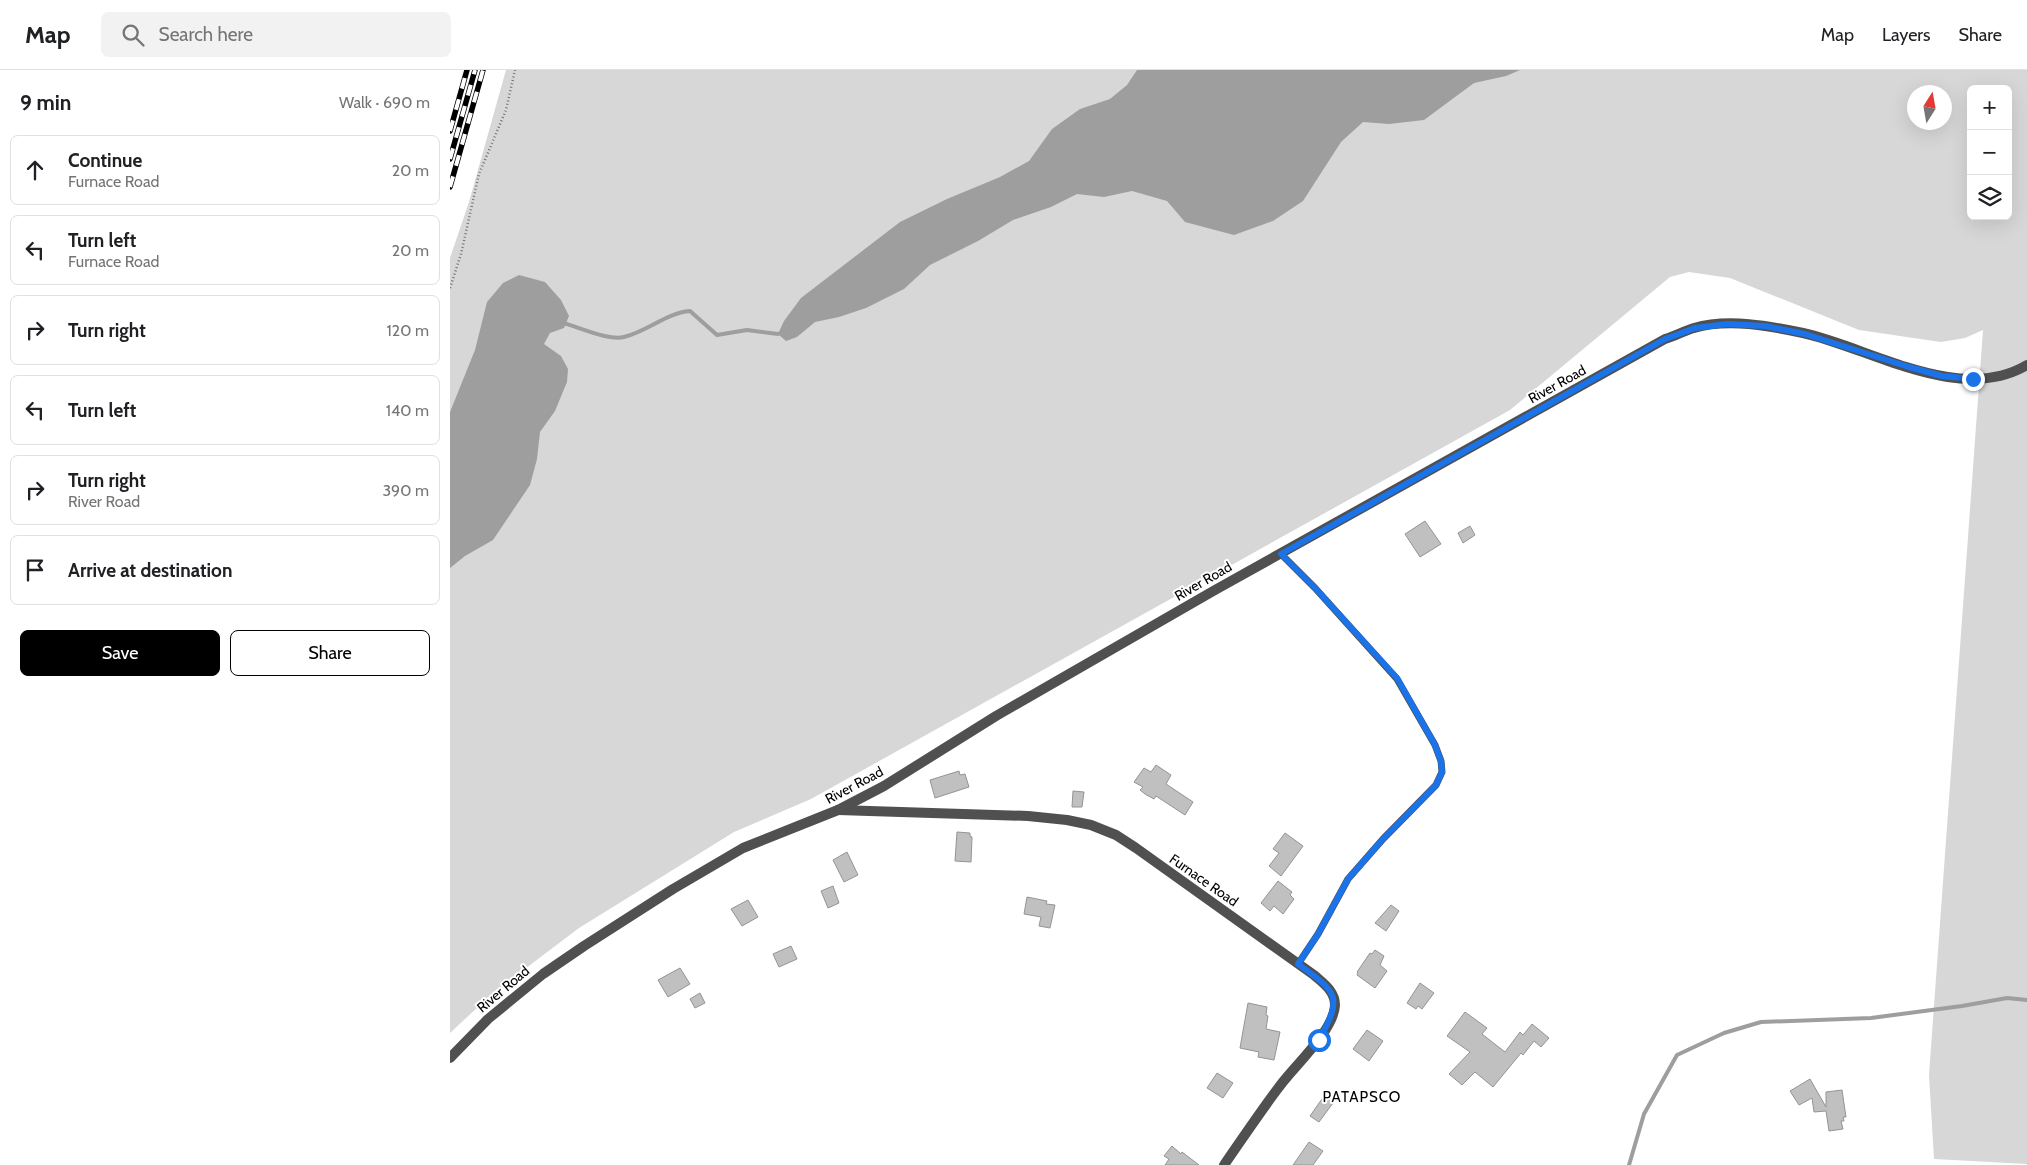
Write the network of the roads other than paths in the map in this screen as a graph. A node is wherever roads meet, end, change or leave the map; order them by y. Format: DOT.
graph roads {
  1 [pos="2027,365"];
  2 [pos="1281,554"];
  3 [pos="838,810"];
  4 [pos="1298,964"];
  5 [pos="450,1058"];
  6 [pos="1224,1165"];
  1 -- 2 [label="street, River Road"];
  2 -- 3 [label="street, River Road"];
  2 -- 4 [label="lane"];
  3 -- 4 [label="street, Furnace Road"];
  3 -- 5 [label="street, River Road"];
  4 -- 6 [label="street, Furnace Road"];
}
